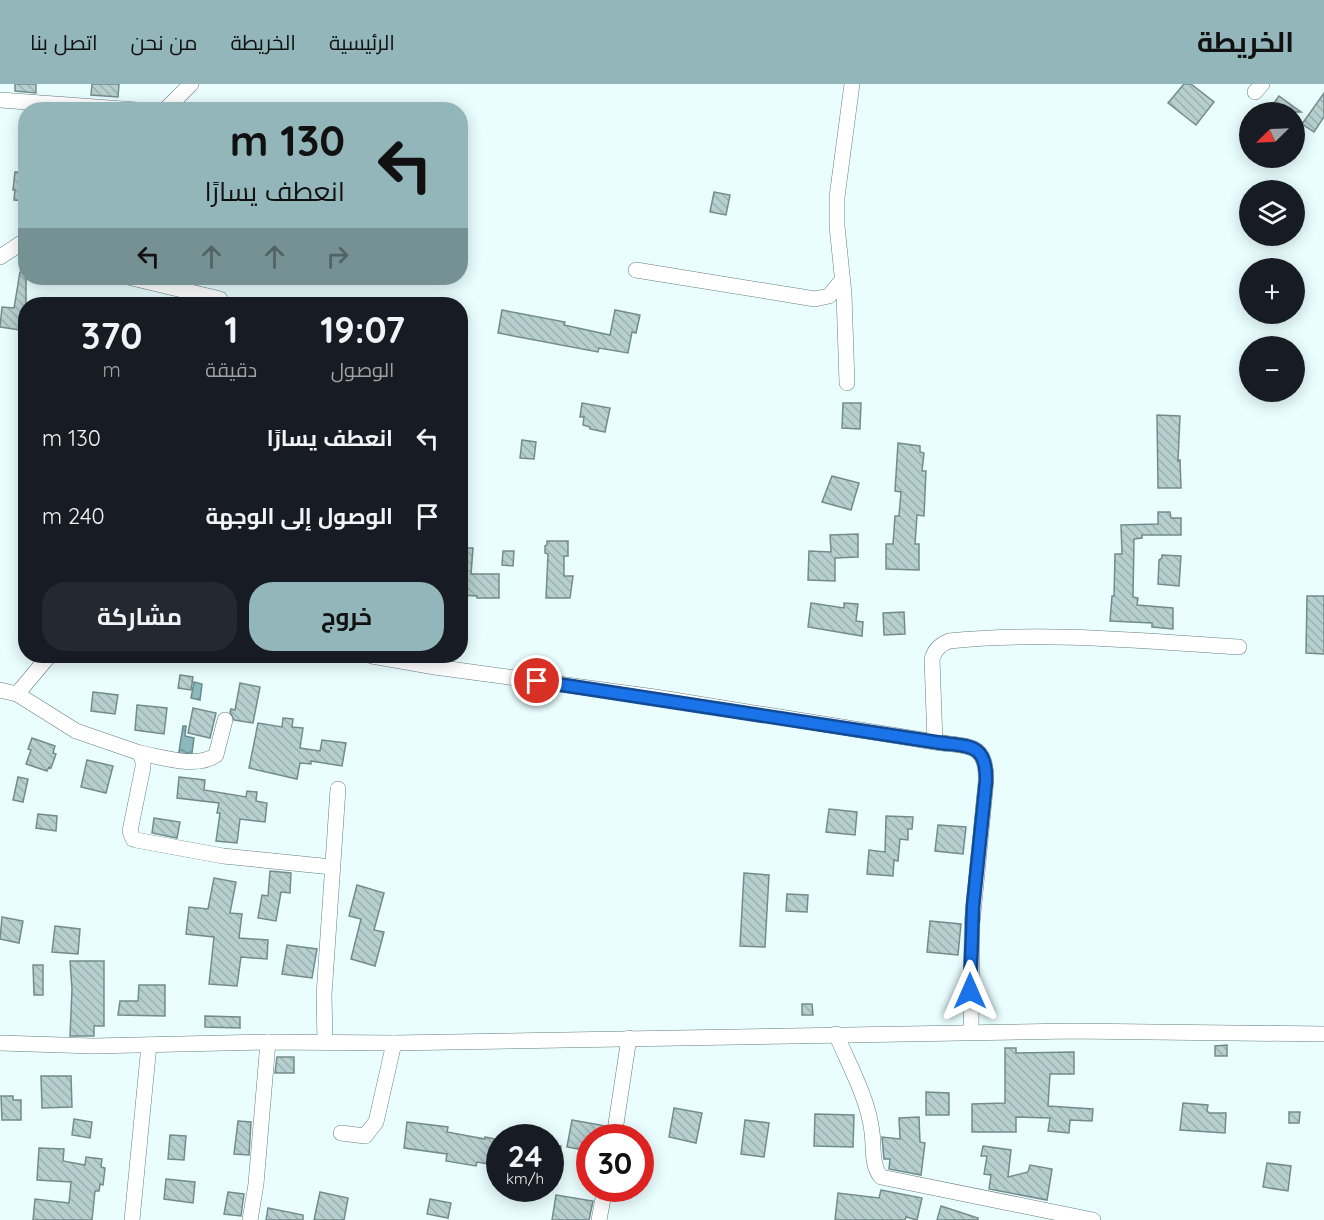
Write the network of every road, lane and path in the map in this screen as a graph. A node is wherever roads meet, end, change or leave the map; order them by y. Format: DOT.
graph roads {
  1 [pos="191,84"];
  2 [pos="852,84"];
  3 [pos="0,100"];
  4 [pos="27,102"];
  5 [pos="173,102"];
  6 [pos="636,270"];
  7 [pos="842,280"];
  8 [pos="161,285"];
  9 [pos="212,297"];
  10 [pos="847,383"];
  11 [pos="1239,647"];
  12 [pos="43,663"];
  13 [pos="412,663"];
  14 [pos="0,690"];
  15 [pos="17,694"];
  16 [pos="225,720"];
  17 [pos="935,742"];
  18 [pos="140,753"];
  19 [pos="338,789"];
  20 [pos="332,867"];
  21 [pos="971,1032"];
  22 [pos="836,1034"];
  23 [pos="1324,1034"];
  24 [pos="629,1038"];
  25 [pos="268,1042"];
  26 [pos="325,1042"];
  27 [pos="0,1043"];
  28 [pos="394,1043"];
  29 [pos="149,1045"];
  30 [pos="616,1124"];
  31 [pos="341,1133"];
  32 [pos="602,1202"];
  33 [pos="132,1220"];
  34 [pos="250,1220"];
  35 [pos="599,1220"];
  36 [pos="1094,1220"];
  1 -- 5 [label="street"];
  2 -- 7 [label="street"];
  3 -- 4 [label="street"];
  6 -- 7 [label="street"];
  7 -- 10 [label="street"];
  8 -- 9 [label="street"];
  11 -- 17 [label="street"];
  12 -- 15 [label="street"];
  13 -- 17 [label="street"];
  14 -- 15 [label="street"];
  15 -- 18 [label="street"];
  16 -- 18 [label="street"];
  17 -- 21 [label="street"];
  18 -- 20 [label="street"];
  19 -- 20 [label="street"];
  20 -- 26 [label="street"];
  21 -- 22 [label="street"];
  21 -- 23 [label="street"];
  22 -- 24 [label="street"];
  22 -- 36 [label="street"];
  24 -- 28 [label="street"];
  24 -- 30 [label="street"];
  25 -- 26 [label="street"];
  25 -- 29 [label="street"];
  25 -- 34 [label="street"];
  26 -- 28 [label="street"];
  27 -- 29 [label="street"];
  28 -- 31 [label="street"];
  29 -- 33 [label="street"];
  32 -- 35 [label="street"];
}
